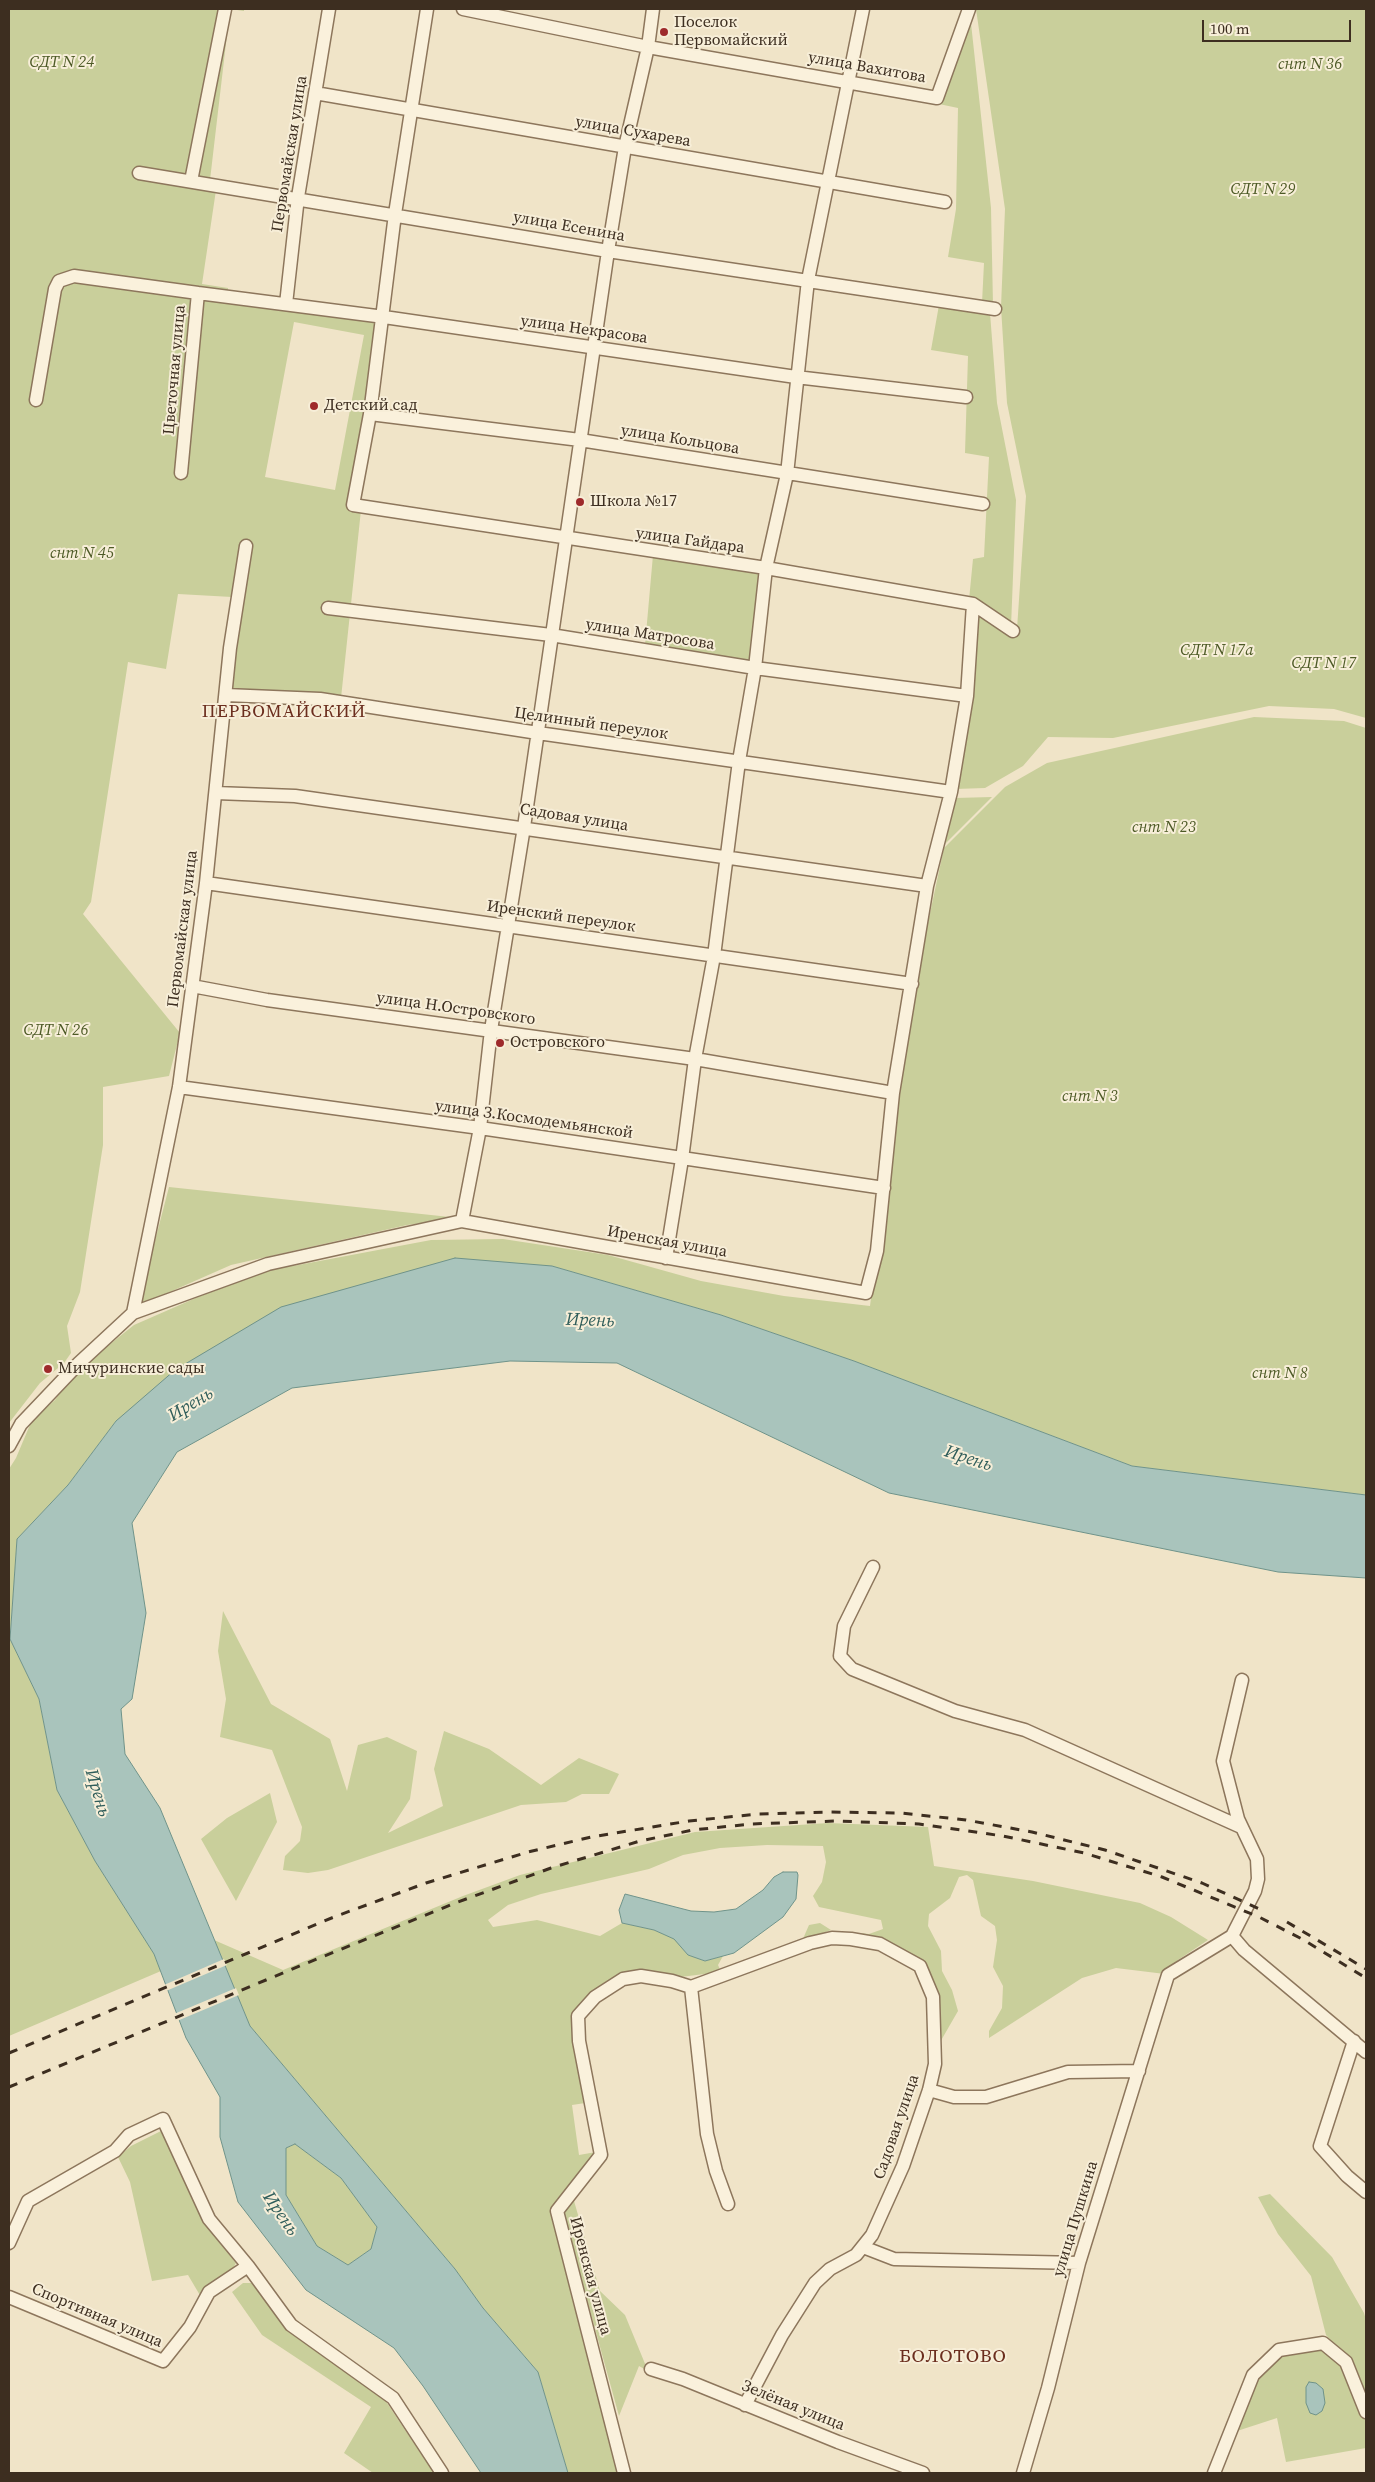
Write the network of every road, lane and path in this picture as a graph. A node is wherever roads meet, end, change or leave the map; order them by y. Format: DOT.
graph roads {
  1 [pos="225,9"];
  2 [pos="329,9"];
  3 [pos="427,9"];
  4 [pos="463,9"];
  5 [pos="652,9"];
  6 [pos="863,9"];
  7 [pos="969,9"];
  8 [pos="648,47"];
  9 [pos="848,81"];
  10 [pos="315,93"];
  11 [pos="412,109"];
  12 [pos="625,147"];
  13 [pos="139,173"];
  14 [pos="192,181"];
  15 [pos="828,183"];
  16 [pos="298,198"];
  17 [pos="945,202"];
  18 [pos="395,214"];
  19 [pos="608,251"];
  20 [pos="808,280"];
  21 [pos="198,293"];
  22 [pos="286,304"];
  23 [pos="995,308"];
  24 [pos="384,317"];
  25 [pos="593,348"];
  26 [pos="796,377"];
  27 [pos="966,397"];
  28 [pos="36,400"];
  29 [pos="370,414"];
  30 [pos="580,440"];
  31 [pos="181,473"];
  32 [pos="787,474"];
  33 [pos="983,504"];
  34 [pos="565,539"];
  35 [pos="246,546"];
  36 [pos="766,568"];
  37 [pos="973,604"];
  38 [pos="328,608"];
  39 [pos="1013,631"];
  40 [pos="551,635"];
  41 [pos="755,668"];
  42 [pos="226,695"];
  43 [pos="967,696"];
  44 [pos="538,733"];
  45 [pos="739,761"];
  46 [pos="951,792"];
  47 [pos="216,793"];
  48 [pos="524,827"];
  49 [pos="727,859"];
  50 [pos="206,883"];
  51 [pos="927,886"];
  52 [pos="508,926"];
  53 [pos="714,956"];
  54 [pos="912,984"];
  55 [pos="192,986"];
  56 [pos="491,1030"];
  57 [pos="695,1059"];
  58 [pos="179,1087"];
  59 [pos="893,1093"];
  60 [pos="480,1128"];
  61 [pos="682,1159"];
  62 [pos="884,1188"];
  63 [pos="462,1221"];
  64 [pos="666,1258"];
  65 [pos="133,1314"];
  66 [pos="9,1446"];
  67 [pos="874,1567"];
  68 [pos="1242,1680"];
  69 [pos="1241,1827"];
  70 [pos="1232,1936"];
  71 [pos="690,1987"];
  72 [pos="1354,2041"];
  73 [pos="1366,2052"];
  74 [pos="1139,2071"];
  75 [pos="929,2090"];
  76 [pos="1366,2192"];
  77 [pos="728,2204"];
  78 [pos="9,2243"];
  79 [pos="863,2247"];
  80 [pos="1078,2263"];
  81 [pos="248,2266"];
  82 [pos="9,2297"];
  83 [pos="651,2369"];
  84 [pos="744,2405"];
  85 [pos="1366,2412"];
  86 [pos="442,2473"];
  87 [pos="624,2473"];
  88 [pos="923,2473"];
  89 [pos="1023,2473"];
  90 [pos="1214,2473"];
  1 -- 14 [label="street"];
  2 -- 10 [label="street, Первомайская улица"];
  3 -- 11 [label="street"];
  4 -- 8 [label="street, улица Вахитова"];
  5 -- 8 [label="street"];
  6 -- 9 [label="street"];
  7 -- 9 [label="street, улица Вахитова"];
  8 -- 9 [label="street, улица Вахитова"];
  8 -- 12 [label="street"];
  9 -- 15 [label="street"];
  10 -- 11 [label="street, улица Сухарева"];
  10 -- 16 [label="street, Первомайская улица"];
  11 -- 12 [label="street, улица Сухарева"];
  11 -- 18 [label="street"];
  12 -- 15 [label="street, улица Сухарева"];
  12 -- 19 [label="street"];
  13 -- 14 [label="street, улица Есенина"];
  14 -- 16 [label="street, улица Есенина"];
  15 -- 17 [label="street, улица Сухарева"];
  15 -- 20 [label="street"];
  16 -- 18 [label="street, улица Есенина"];
  16 -- 22 [label="street, Первомайская улица"];
  18 -- 19 [label="street, улица Есенина"];
  18 -- 24 [label="street"];
  19 -- 20 [label="street, улица Есенина"];
  19 -- 25 [label="street"];
  20 -- 23 [label="street, улица Есенина"];
  20 -- 26 [label="street"];
  21 -- 22 [label="street, улица Некрасова"];
  21 -- 28 [label="street, Цветочная улица"];
  21 -- 31 [label="street, Цветочная улица"];
  22 -- 24 [label="street, улица Некрасова"];
  24 -- 25 [label="street, улица Некрасова"];
  24 -- 29 [label="street"];
  25 -- 26 [label="street, улица Некрасова"];
  25 -- 30 [label="street"];
  26 -- 27 [label="street, улица Некрасова"];
  26 -- 32 [label="street"];
  29 -- 30 [label="street, улица Кольцова"];
  29 -- 34 [label="street, улица Гайдара"];
  30 -- 32 [label="street, улица Кольцова"];
  30 -- 34 [label="street"];
  32 -- 33 [label="street, улица Кольцова"];
  32 -- 36 [label="street"];
  34 -- 36 [label="street, улица Гайдара"];
  34 -- 40 [label="street"];
  35 -- 42 [label="street, Первомайская улица"];
  36 -- 37 [label="street, улица Гайдара"];
  36 -- 41 [label="street"];
  37 -- 39 [label="street, улица Гайдара"];
  37 -- 43 [label="street"];
  38 -- 40 [label="street, улица Матросова"];
  40 -- 41 [label="street, улица Матросова"];
  40 -- 44 [label="street"];
  41 -- 43 [label="street, улица Матросова"];
  41 -- 45 [label="street"];
  42 -- 44 [label="street, Целинный переулок"];
  42 -- 47 [label="street, Первомайская улица"];
  43 -- 46 [label="street"];
  44 -- 45 [label="street, Целинный переулок"];
  44 -- 48 [label="street"];
  45 -- 46 [label="street, Целинный переулок"];
  45 -- 49 [label="street"];
  46 -- 51 [label="street"];
  47 -- 48 [label="street, Садовая улица"];
  47 -- 50 [label="street, Первомайская улица"];
  48 -- 49 [label="street, Садовая улица"];
  48 -- 52 [label="street"];
  49 -- 51 [label="street, Садовая улица"];
  49 -- 53 [label="street"];
  50 -- 52 [label="street, Иренский переулок"];
  50 -- 55 [label="street, Первомайская улица"];
  51 -- 54 [label="street"];
  52 -- 53 [label="street, Иренский переулок"];
  52 -- 56 [label="street"];
  53 -- 54 [label="street, Иренский переулок"];
  53 -- 57 [label="street"];
  54 -- 59 [label="street"];
  55 -- 56 [label="street, улица Н.Островского"];
  55 -- 58 [label="street, Первомайская улица"];
  56 -- 57 [label="street, улица Н.Островского"];
  56 -- 60 [label="street"];
  57 -- 59 [label="street, улица Н.Островского"];
  57 -- 61 [label="street"];
  58 -- 60 [label="street, улица З.Космодемьянской"];
  58 -- 65 [label="street, Первомайская улица"];
  59 -- 62 [label="street"];
  60 -- 61 [label="street, улица З.Космодемьянской"];
  60 -- 63 [label="street"];
  61 -- 62 [label="street, улица З.Космодемьянской"];
  61 -- 64 [label="street"];
  62 -- 64 [label="street, Иренская улица"];
  63 -- 64 [label="street, Иренская улица"];
  63 -- 65 [label="street"];
  65 -- 66 [label="street"];
  67 -- 69 [label="street"];
  68 -- 69 [label="street"];
  69 -- 70 [label="street"];
  70 -- 72 [label="street"];
  70 -- 74 [label="street, улица Пушкина"];
  71 -- 75 [label="street, Садовая улица"];
  71 -- 77 [label="street"];
  71 -- 87 [label="street, Иренская улица"];
  72 -- 73 [label="street"];
  72 -- 76 [label="street"];
  74 -- 75 [label="street"];
  74 -- 80 [label="street, улица Пушкина"];
  75 -- 79 [label="street, Садовая улица"];
  78 -- 81 [label="street"];
  79 -- 80 [label="street"];
  79 -- 84 [label="street, Садовая улица"];
  80 -- 89 [label="street, улица Пушкина"];
  81 -- 82 [label="street, Спортивная улица"];
  81 -- 86 [label="street"];
  83 -- 84 [label="street, Зелёная улица"];
  84 -- 88 [label="street, Зелёная улица"];
  85 -- 90 [label="street"];
}
